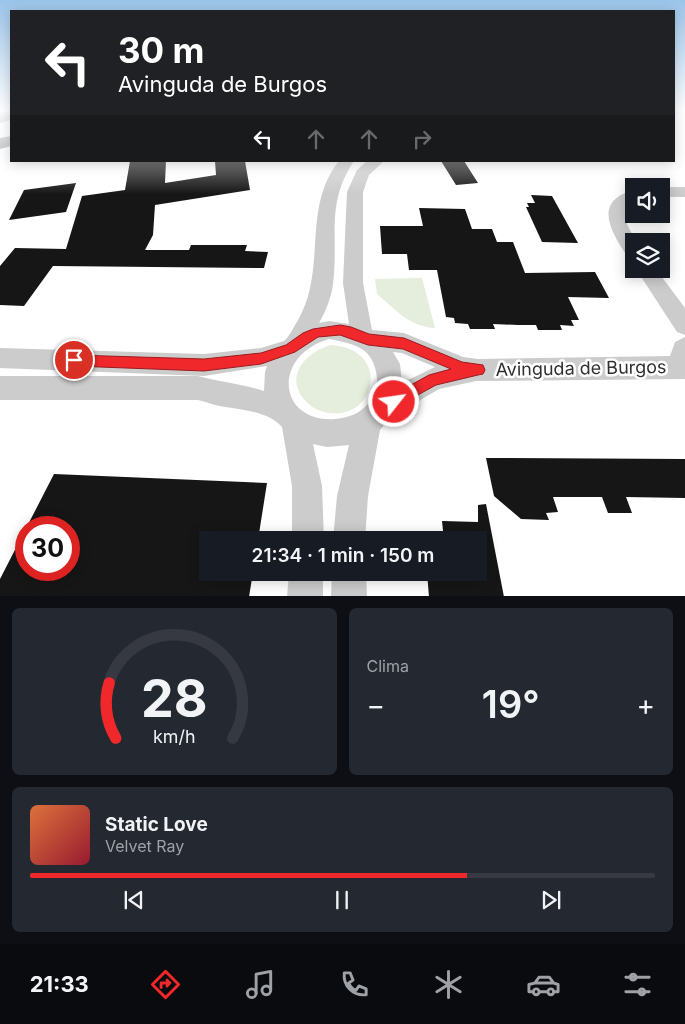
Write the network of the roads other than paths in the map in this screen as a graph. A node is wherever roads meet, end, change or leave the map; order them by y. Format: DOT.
graph roads {
  1 [pos="346,162"];
  2 [pos="376,162"];
  3 [pos="670,192"];
  4 [pos="685,192"];
  5 [pos="625,198"];
  6 [pos="625,237"];
  7 [pos="652,278"];
  8 [pos="685,326"];
  9 [pos="365,338"];
  10 [pos="294,345"];
  11 [pos="0,358"];
  12 [pos="685,360"];
  13 [pos="478,370"];
  14 [pos="0,388"];
  15 [pos="375,416"];
  16 [pos="291,418"];
  17 [pos="308,531"];
  18 [pos="348,531"];
  19 [pos="306,581"];
  20 [pos="349,581"];
  21 [pos="305,596"];
  22 [pos="349,596"];
  1 -- 10 [label="street"];
  2 -- 9 [label="street"];
  3 -- 4 [label="street"];
  5 -- 6 [label="street"];
  7 -- 8 [label="street"];
  9 -- 10 [label="street"];
  9 -- 13 [label="street, Avinguda de Burgos"];
  9 -- 15 [label="street"];
  10 -- 11 [label="street"];
  10 -- 16 [label="street"];
  12 -- 13 [label="street, Avinguda de Burgos"];
  13 -- 15 [label="street, Avinguda de Burgos"];
  14 -- 16 [label="street"];
  15 -- 16 [label="street"];
  15 -- 18 [label="street"];
  16 -- 17 [label="street"];
  19 -- 21 [label="street"];
  20 -- 22 [label="street"];
}
